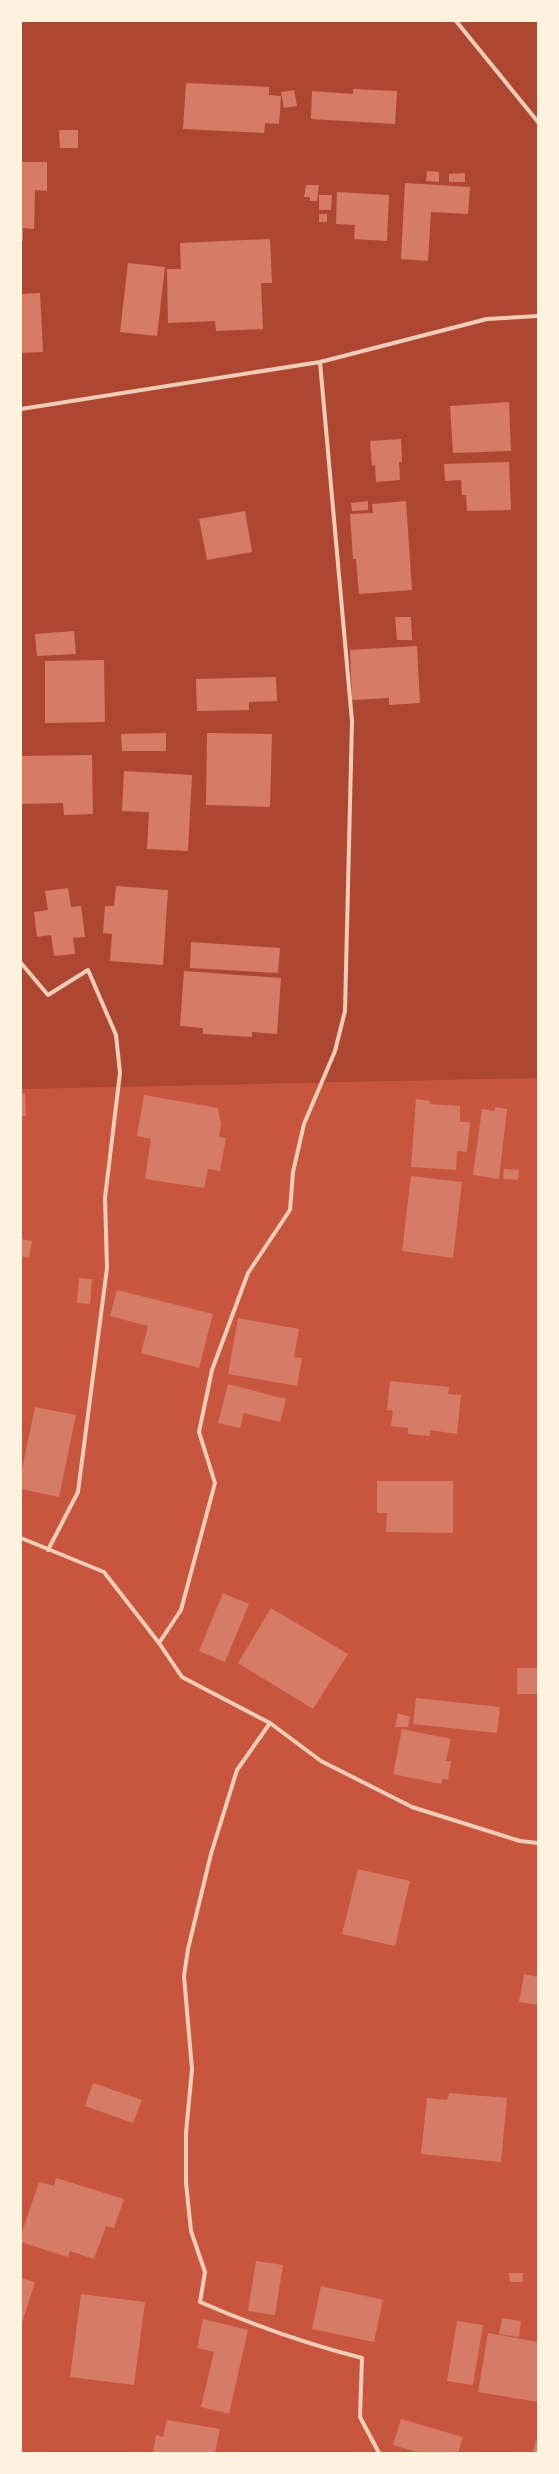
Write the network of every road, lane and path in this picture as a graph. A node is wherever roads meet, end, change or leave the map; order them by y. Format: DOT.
graph roads {
  1 [pos="456,21"];
  2 [pos="538,122"];
  3 [pos="538,316"];
  4 [pos="320,362"];
  5 [pos="21,408"];
  6 [pos="21,963"];
  7 [pos="21,1538"];
  8 [pos="48,1550"];
  9 [pos="159,1643"];
  10 [pos="270,1723"];
  11 [pos="538,1843"];
  12 [pos="379,2453"];
  1 -- 2 [label="street"];
  3 -- 4 [label="street"];
  4 -- 5 [label="street"];
  4 -- 9 [label="street"];
  6 -- 8 [label="street"];
  7 -- 8 [label="street"];
  8 -- 9 [label="street"];
  9 -- 10 [label="street"];
  10 -- 11 [label="street"];
  10 -- 12 [label="street"];
}
